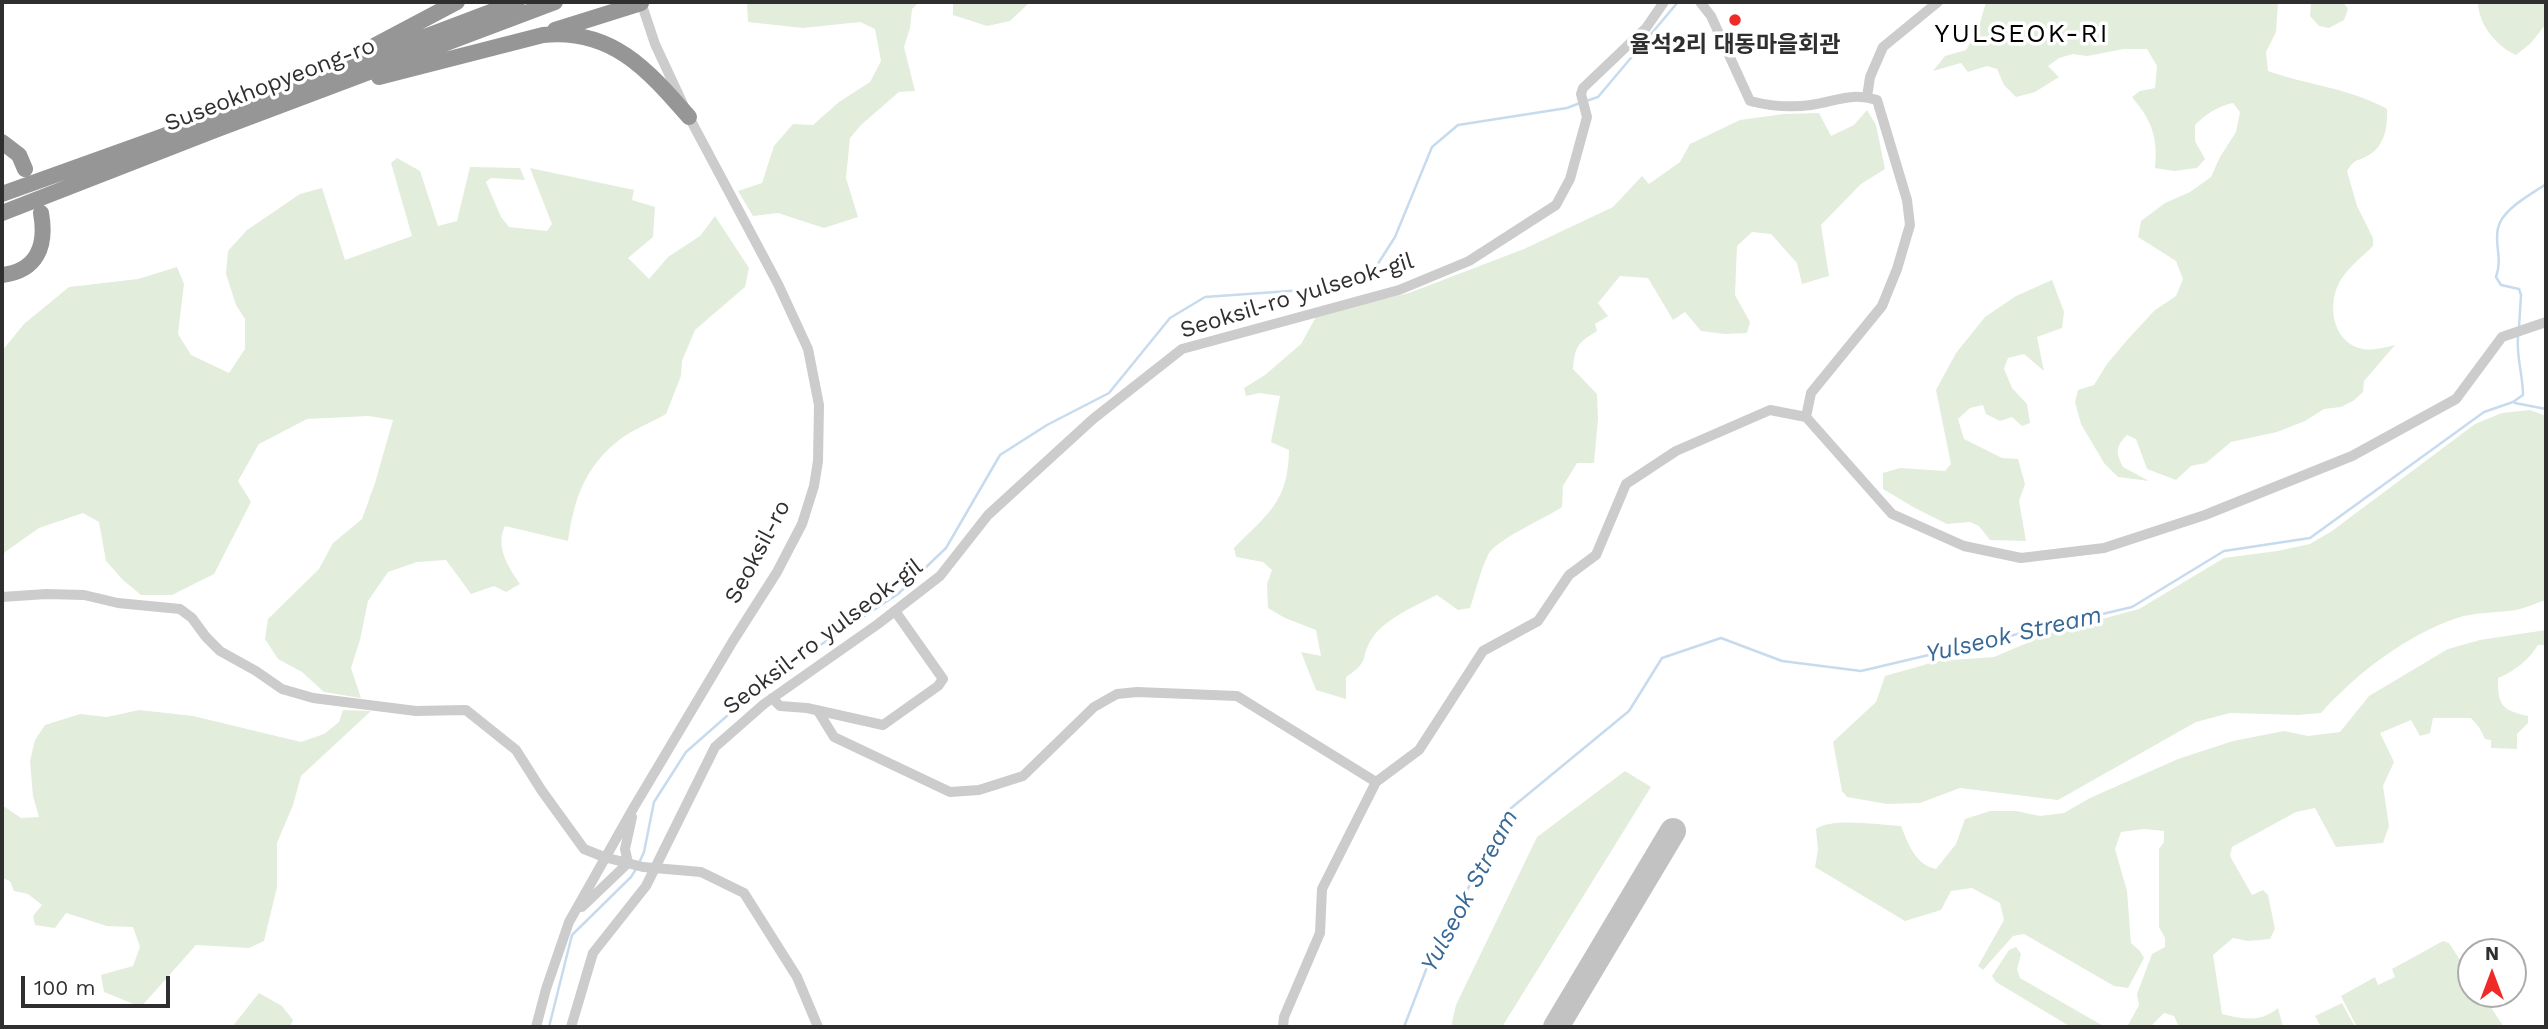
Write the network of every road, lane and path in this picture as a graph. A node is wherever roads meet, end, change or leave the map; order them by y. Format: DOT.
graph roads {
  1 [pos="457,2"];
  2 [pos="517,2"];
  3 [pos="555,2"];
  4 [pos="641,2"];
  5 [pos="1664,2"];
  6 [pos="1700,2"];
  7 [pos="1933,4"];
  8 [pos="543,35"];
  9 [pos="314,85"];
  10 [pos="1867,97"];
  11 [pos="689,117"];
  12 [pos="2,142"];
  13 [pos="25,169"];
  14 [pos="5,192"];
  15 [pos="2,213"];
  16 [pos="41,213"];
  17 [pos="2,275"];
  18 [pos="2546,322"];
  19 [pos="1806,417"];
  20 [pos="2,597"];
  21 [pos="895,611"];
  22 [pos="772,698"];
  23 [pos="818,711"];
  24 [pos="1376,782"];
  25 [pos="634,807"];
  26 [pos="604,857"];
  27 [pos="634,864"];
  28 [pos="655,868"];
  29 [pos="572,916"];
  30 [pos="536,1027"];
  31 [pos="571,1027"];
  32 [pos="818,1027"];
  33 [pos="1283,1027"];
  1 -- 9 [label="highway"];
  2 -- 9 [label="highway, Suseokhopyeong-ro"];
  3 -- 9 [label="highway, Suseokhopyeong-ro"];
  4 -- 8 [label="highway"];
  4 -- 11 [label="street, Seoksil-ro"];
  5 -- 21 [label="street, Seoksil-ro yulseok-gil"];
  6 -- 10 [label="street"];
  7 -- 10 [label="street"];
  8 -- 9 [label="highway"];
  8 -- 11 [label="highway"];
  9 -- 14 [label="highway, Suseokhopyeong-ro"];
  9 -- 15 [label="highway, Suseokhopyeong-ro"];
  10 -- 19 [label="street"];
  11 -- 25 [label="street, Seoksil-ro"];
  12 -- 13 [label="highway"];
  16 -- 17 [label="highway"];
  18 -- 19 [label="street"];
  19 -- 24 [label="street"];
  20 -- 26 [label="street"];
  21 -- 22 [label="street, Seoksil-ro yulseok-gil"];
  21 -- 23 [label="street"];
  22 -- 23 [label="street"];
  22 -- 28 [label="street, Seoksil-ro yulseok-gil"];
  23 -- 24 [label="street"];
  24 -- 33 [label="street"];
  25 -- 26 [label="street, Seoksil-ro"];
  25 -- 27 [label="street"];
  26 -- 27 [label="street"];
  26 -- 29 [label="street, Seoksil-ro"];
  27 -- 28 [label="street"];
  27 -- 29 [label="street"];
  28 -- 31 [label="street, Seoksil-ro yulseok-gil"];
  28 -- 32 [label="street"];
  29 -- 30 [label="street, Seoksil-ro"];
}
